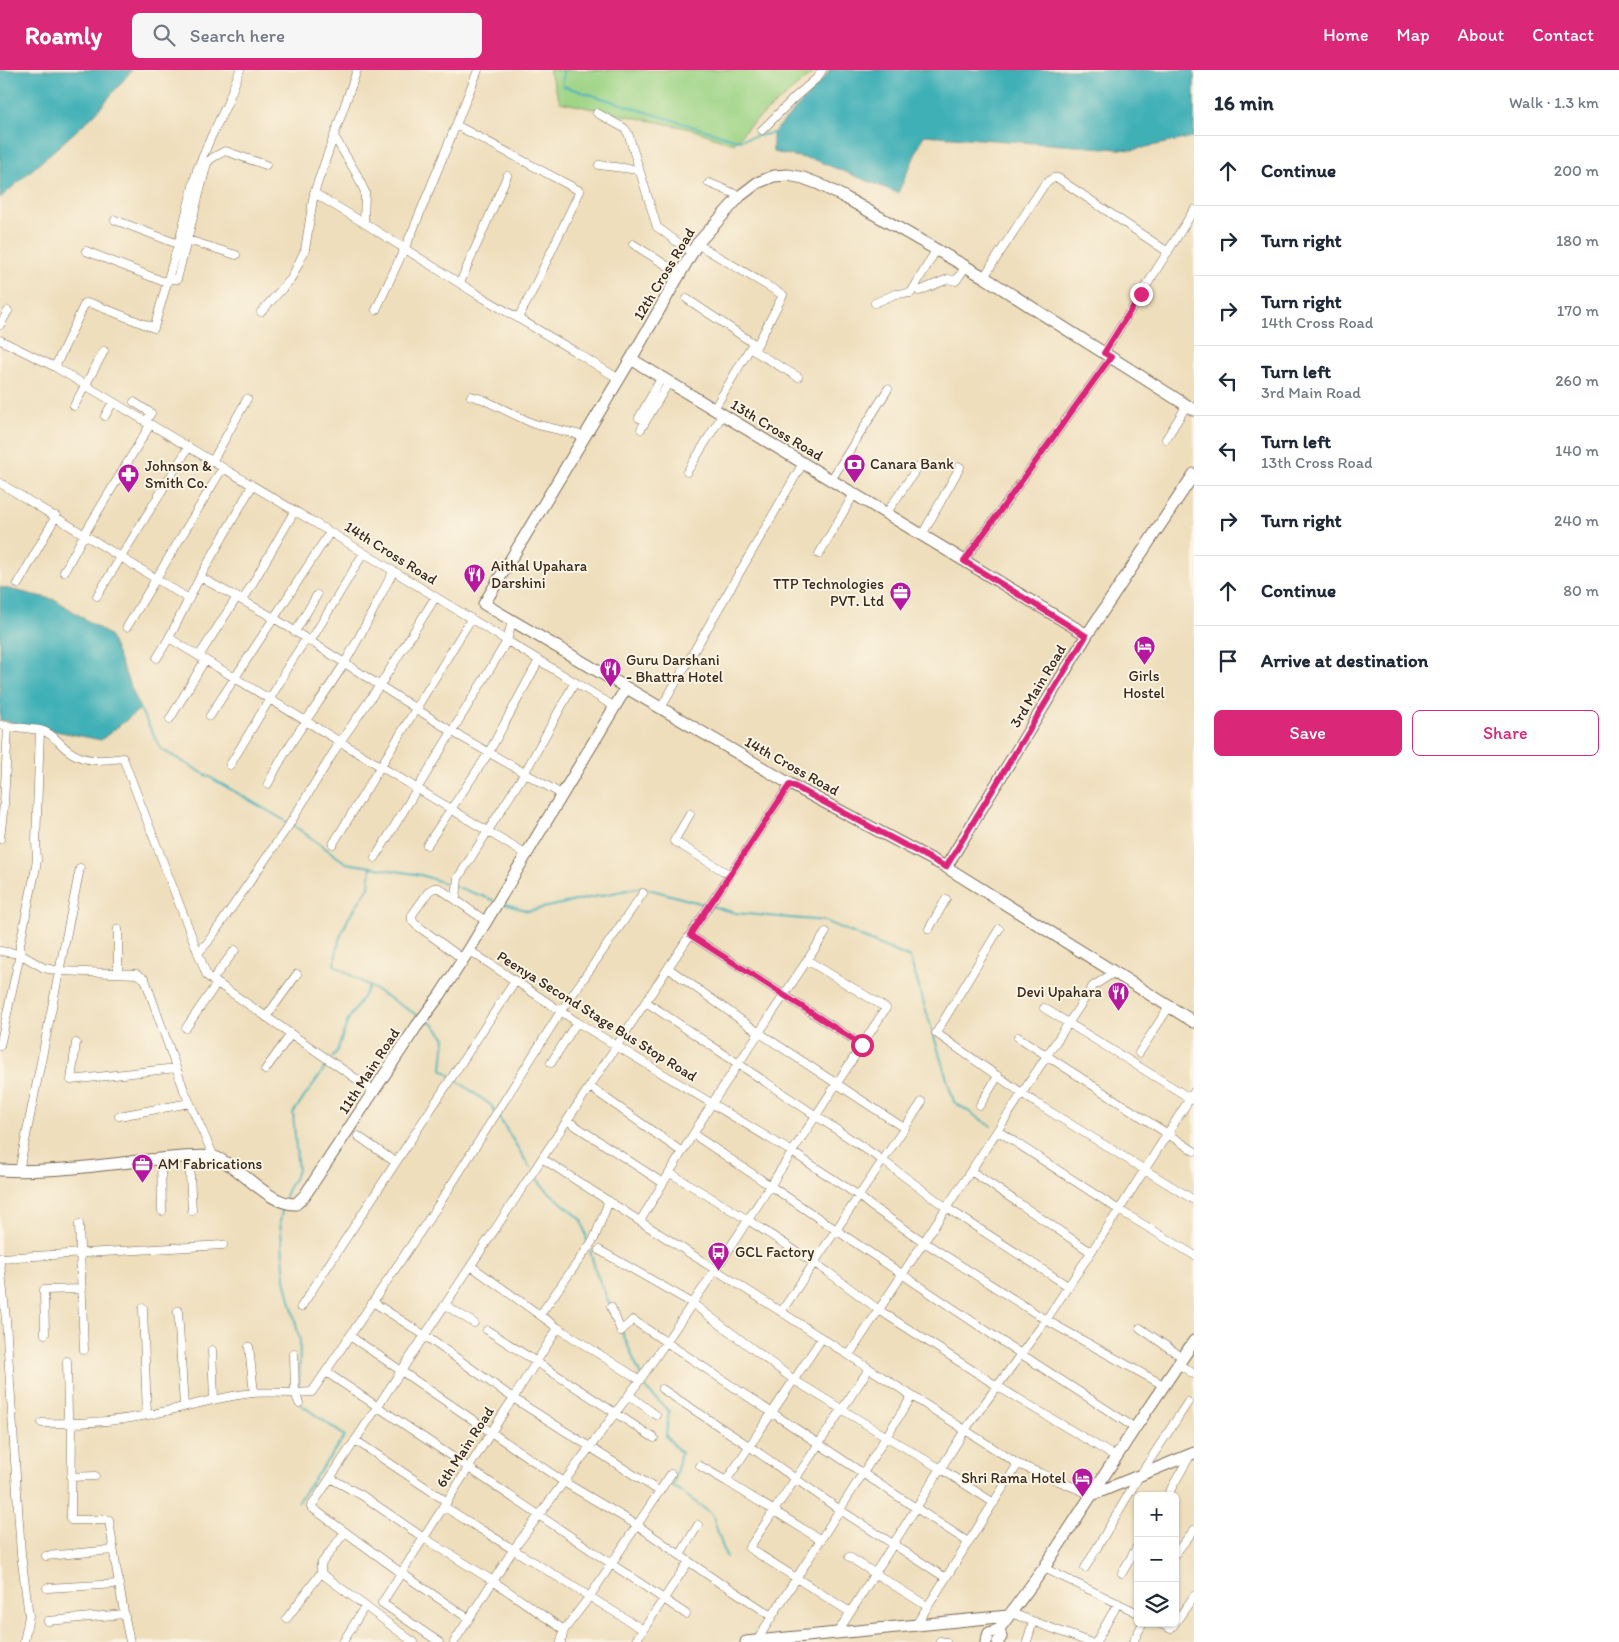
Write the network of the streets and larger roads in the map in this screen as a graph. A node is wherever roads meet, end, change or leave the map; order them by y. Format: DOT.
graph roads {
  1 [pos="240,70"];
  2 [pos="357,70"];
  3 [pos="478,70"];
  4 [pos="822,70"];
  5 [pos="596,113"];
  6 [pos="456,125"];
  7 [pos="762,130"];
  8 [pos="334,136"];
  9 [pos="266,165"];
  10 [pos="599,165"];
  11 [pos="639,170"];
  12 [pos="507,176"];
  13 [pos="709,183"];
  14 [pos="314,193"];
  15 [pos="740,196"];
  16 [pos="1194,210"];
  17 [pos="115,220"];
  18 [pos="364,223"];
  19 [pos="188,240"];
  20 [pos="178,244"];
  21 [pos="634,244"];
  22 [pos="404,247"];
  23 [pos="695,248"];
  24 [pos="936,250"];
  25 [pos="86,251"];
  26 [pos="1168,252"];
  27 [pos="236,255"];
  28 [pos="966,266"];
  29 [pos="680,274"];
  30 [pos="984,277"];
  31 [pos="168,281"];
  32 [pos="460,283"];
  33 [pos="919,291"];
  34 [pos="687,299"];
  35 [pos="875,303"];
  36 [pos="376,310"];
  37 [pos="8,311"];
  38 [pos="261,312"];
  39 [pos="518,318"];
  40 [pos="0,325"];
  41 [pos="0,340"];
  42 [pos="104,351"];
  43 [pos="1107,355"];
  44 [pos="631,359"];
  45 [pos="55,367"];
  46 [pos="798,377"];
  47 [pos="619,379"];
  48 [pos="666,379"];
  49 [pos="85,386"];
  50 [pos="888,389"];
  51 [pos="471,396"];
  52 [pos="247,399"];
  53 [pos="113,402"];
  54 [pos="134,402"];
  55 [pos="74,406"];
  56 [pos="1190,408"];
  57 [pos="718,412"];
  58 [pos="105,416"];
  59 [pos="639,418"];
  60 [pos="148,423"];
  61 [pos="641,429"];
  62 [pos="585,436"];
  63 [pos="1166,439"];
  64 [pos="188,448"];
  65 [pos="212,462"];
  66 [pos="803,463"];
  67 [pos="960,467"];
  68 [pos="916,468"];
  69 [pos="222,469"];
  70 [pos="687,472"];
  71 [pos="1194,474"];
  72 [pos="831,480"];
  73 [pos="0,483"];
  74 [pos="252,486"];
  75 [pos="854,494"];
  76 [pos="294,512"];
  77 [pos="886,514"];
  78 [pos="56,516"];
  79 [pos="330,532"];
  80 [pos="85,533"];
  81 [pos="922,535"];
  82 [pos="363,554"];
  83 [pos="819,554"];
  84 [pos="122,557"];
  85 [pos="964,561"];
  86 [pos="64,572"];
  87 [pos="393,572"];
  88 [pos="200,577"];
  89 [pos="157,579"];
  90 [pos="18,584"];
  91 [pos="317,595"];
  92 [pos="97,596"];
  93 [pos="189,598"];
  94 [pos="240,598"];
  95 [pos="435,598"];
  96 [pos="274,618"];
  97 [pos="471,619"];
  98 [pos="512,621"];
  99 [pos="127,627"];
  100 [pos="295,632"];
  101 [pos="1086,636"];
  102 [pos="169,638"];
  103 [pos="308,640"];
  104 [pos="507,641"];
  105 [pos="157,658"];
  106 [pos="202,658"];
  107 [pos="539,660"];
  108 [pos="344,663"];
  109 [pos="235,678"];
  110 [pos="575,682"];
  111 [pos="380,685"];
  112 [pos="626,688"];
  113 [pos="269,699"];
  114 [pos="615,707"];
  115 [pos="416,708"];
  116 [pos="661,708"];
  117 [pos="210,716"];
  118 [pos="170,719"];
  119 [pos="305,721"];
  120 [pos="4,725"];
  121 [pos="40,730"];
  122 [pos="451,731"];
  123 [pos="340,742"];
  124 [pos="488,754"];
  125 [pos="230,765"];
  126 [pos="381,766"];
  127 [pos="524,774"];
  128 [pos="3,778"];
  129 [pos="268,784"];
  130 [pos="790,784"];
  131 [pos="417,788"];
  132 [pos="562,795"];
  133 [pos="452,809"];
  134 [pos="690,814"];
  135 [pos="488,832"];
  136 [pos="0,839"];
  137 [pos="332,844"];
  138 [pos="427,845"];
  139 [pos="525,854"];
  140 [pos="375,858"];
  141 [pos="946,867"];
  142 [pos="80,868"];
  143 [pos="730,874"];
  144 [pos="643,894"];
  145 [pos="946,899"];
  146 [pos="456,900"];
  147 [pos="487,922"];
  148 [pos="118,929"];
  149 [pos="929,929"];
  150 [pos="999,929"];
  151 [pos="826,932"];
  152 [pos="690,935"];
  153 [pos="235,950"];
  154 [pos="0,951"];
  155 [pos="198,953"];
  156 [pos="20,954"];
  157 [pos="466,955"];
  158 [pos="807,960"];
  159 [pos="668,968"];
  160 [pos="60,971"];
  161 [pos="1114,972"];
  162 [pos="118,973"];
  163 [pos="297,974"];
  164 [pos="515,981"];
  165 [pos="215,982"];
  166 [pos="783,995"];
  167 [pos="646,1002"];
  168 [pos="1169,1007"];
  169 [pos="1044,1008"];
  170 [pos="561,1011"];
  171 [pos="266,1017"];
  172 [pos="577,1022"];
  173 [pos="1194,1022"];
  174 [pos="1068,1024"];
  175 [pos="186,1028"];
  176 [pos="758,1032"];
  177 [pos="291,1034"];
  178 [pos="1018,1037"];
  179 [pos="76,1043"];
  180 [pos="862,1045"];
  181 [pos="0,1046"];
  182 [pos="617,1046"];
  183 [pos="1139,1053"];
  184 [pos="1047,1057"];
  185 [pos="551,1063"];
  186 [pos="738,1064"];
  187 [pos="176,1068"];
  188 [pos="265,1070"];
  189 [pos="998,1076"];
  190 [pos="837,1084"];
  191 [pos="590,1087"];
  192 [pos="374,1092"];
  193 [pos="1023,1093"];
  194 [pos="1193,1097"];
  195 [pos="922,1102"];
  196 [pos="190,1103"];
  197 [pos="711,1104"];
  198 [pos="980,1105"];
  199 [pos="119,1116"];
  200 [pos="816,1116"];
  201 [pos="568,1121"];
  202 [pos="904,1128"];
  203 [pos="998,1131"];
  204 [pos="693,1134"];
  205 [pos="1168,1134"];
  206 [pos="358,1136"];
  207 [pos="1194,1150"];
  208 [pos="682,1152"];
  209 [pos="792,1152"];
  210 [pos="189,1157"];
  211 [pos="214,1157"];
  212 [pos="161,1159"];
  213 [pos="543,1159"];
  214 [pos="882,1160"];
  215 [pos="395,1162"];
  216 [pos="0,1170"];
  217 [pos="19,1171"];
  218 [pos="972,1171"];
  219 [pos="1144,1171"];
  220 [pos="670,1173"];
  221 [pos="663,1183"];
  222 [pos="770,1185"];
  223 [pos="859,1196"];
  224 [pos="1194,1200"];
  225 [pos="609,1201"];
  226 [pos="947,1208"];
  227 [pos="162,1210"];
  228 [pos="1119,1210"];
  229 [pos="192,1211"];
  230 [pos="748,1220"];
  231 [pos="640,1221"];
  232 [pos="79,1224"];
  233 [pos="836,1230"];
  234 [pos="924,1242"];
  235 [pos="223,1245"];
  236 [pos="599,1250"];
  237 [pos="1091,1252"];
  238 [pos="81,1254"];
  239 [pos="1194,1255"];
  240 [pos="0,1258"];
  241 [pos="0,1263"];
  242 [pos="813,1263"];
  243 [pos="471,1266"];
  244 [pos="716,1269"];
  245 [pos="902,1275"];
  246 [pos="1068,1286"];
  247 [pos="82,1289"];
  248 [pos="373,1302"];
  249 [pos="692,1303"];
  250 [pos="445,1305"];
  251 [pos="301,1307"];
  252 [pos="611,1307"];
  253 [pos="143,1308"];
  254 [pos="879,1310"];
  255 [pos="178,1311"];
  256 [pos="781,1312"];
  257 [pos="540,1315"];
  258 [pos="1046,1320"];
  259 [pos="3,1321"];
  260 [pos="474,1323"];
  261 [pos="558,1328"];
  262 [pos="1140,1328"];
  263 [pos="487,1330"];
  264 [pos="45,1334"];
  265 [pos="424,1335"];
  266 [pos="350,1336"];
  267 [pos="822,1338"];
  268 [pos="667,1341"];
  269 [pos="1194,1341"];
  270 [pos="249,1347"];
  271 [pos="84,1350"];
  272 [pos="212,1350"];
  273 [pos="294,1354"];
  274 [pos="1021,1354"];
  275 [pos="849,1355"];
  276 [pos="68,1361"];
  277 [pos="1180,1361"];
  278 [pos="536,1362"];
  279 [pos="869,1369"];
  280 [pos="400,1371"];
  281 [pos="326,1372"];
  282 [pos="1194,1374"];
  283 [pos="640,1380"];
  284 [pos="794,1380"];
  285 [pos="1163,1385"];
  286 [pos="997,1386"];
  287 [pos="662,1388"];
  288 [pos="254,1393"];
  289 [pos="295,1393"];
  290 [pos="628,1395"];
  291 [pos="912,1396"];
  292 [pos="513,1398"];
  293 [pos="214,1400"];
  294 [pos="1188,1402"];
  295 [pos="299,1403"];
  296 [pos="184,1406"];
  297 [pos="378,1406"];
  298 [pos="842,1410"];
  299 [pos="772,1412"];
  300 [pos="615,1413"];
  301 [pos="147,1415"];
  302 [pos="656,1415"];
  303 [pos="42,1423"];
  304 [pos="72,1424"];
  305 [pos="1135,1428"];
  306 [pos="965,1430"];
  307 [pos="491,1431"];
  308 [pos="654,1438"];
  309 [pos="886,1438"];
  310 [pos="355,1440"];
  311 [pos="820,1443"];
  312 [pos="749,1446"];
  313 [pos="590,1447"];
  314 [pos="1192,1454"];
  315 [pos="1116,1457"];
  316 [pos="1018,1464"];
  317 [pos="700,1466"];
  318 [pos="468,1467"];
  319 [pos="941,1468"];
  320 [pos="671,1474"];
  321 [pos="864,1474"];
  322 [pos="1140,1475"];
  323 [pos="95,1476"];
  324 [pos="71,1477"];
  325 [pos="330,1478"];
  326 [pos="796,1480"];
  327 [pos="726,1481"];
  328 [pos="564,1482"];
  329 [pos="659,1491"];
  330 [pos="1169,1492"];
  331 [pos="1092,1495"];
  332 [pos="994,1503"];
  333 [pos="444,1504"];
  334 [pos="916,1508"];
  335 [pos="840,1510"];
  336 [pos="774,1512"];
  337 [pos="539,1515"];
  338 [pos="637,1525"];
  339 [pos="698,1525"];
  340 [pos="1194,1530"];
  341 [pos="345,1532"];
  342 [pos="423,1536"];
  343 [pos="821,1540"];
  344 [pos="968,1542"];
  345 [pos="894,1543"];
  346 [pos="1179,1549"];
  347 [pos="113,1550"];
  348 [pos="513,1550"];
  349 [pos="1134,1552"];
  350 [pos="680,1555"];
  351 [pos="46,1556"];
  352 [pos="849,1558"];
  353 [pos="689,1561"];
  354 [pos="612,1563"];
  355 [pos="1044,1568"];
  356 [pos="1085,1568"];
  357 [pos="400,1572"];
  358 [pos="320,1573"];
  359 [pos="875,1573"];
  360 [pos="1122,1573"];
  361 [pos="946,1578"];
  362 [pos="796,1579"];
  363 [pos="493,1581"];
  364 [pos="118,1584"];
  365 [pos="47,1588"];
  366 [pos="590,1596"];
  367 [pos="1194,1596"];
  368 [pos="664,1599"];
  369 [pos="1118,1603"];
  370 [pos="365,1606"];
  371 [pos="927,1606"];
  372 [pos="1134,1608"];
  373 [pos="850,1612"];
  374 [pos="124,1614"];
  375 [pos="686,1614"];
  376 [pos="1009,1615"];
  377 [pos="772,1616"];
  378 [pos="287,1618"];
  379 [pos="1179,1618"];
  380 [pos="469,1619"];
  381 [pos="48,1621"];
  382 [pos="1033,1621"];
  383 [pos="916,1625"];
  384 [pos="1141,1627"];
  385 [pos="642,1629"];
  386 [pos="999,1629"];
  387 [pos="564,1630"];
  388 [pos="838,1632"];
  389 [pos="758,1640"];
  390 [pos="780,1640"];
  391 [pos="24,1642"];
  392 [pos="130,1642"];
  393 [pos="343,1642"];
  394 [pos="413,1642"];
  395 [pos="439,1642"];
  396 [pos="454,1642"];
  397 [pos="561,1642"];
  398 [pos="635,1642"];
  399 [pos="746,1642"];
  400 [pos="986,1642"];
  401 [pos="998,1642"];
  402 [pos="1027,1642"];
  403 [pos="1089,1642"];
  404 [pos="1096,1642"];
  405 [pos="1133,1642"];
  1 -- 20 [label="street"];
  2 -- 8 [label="street"];
  3 -- 6 [label="street"];
  4 -- 7 [label="street"];
  5 -- 11 [label="street"];
  6 -- 22 [label="street"];
  6 -- 39 [label="street"];
  8 -- 14 [label="street"];
  8 -- 18 [label="street"];
  9 -- 19 [label="street"];
  10 -- 11 [label="street"];
  11 -- 23 [label="street"];
  12 -- 32 [label="street"];
  13 -- 15 [label="street"];
  14 -- 18 [label="street"];
  14 -- 38 [label="street"];
  15 -- 23 [label="street, 12th Cross Road"];
  15 -- 24 [label="street, 12th Cross Road"];
  16 -- 26 [label="street"];
  17 -- 20 [label="street"];
  18 -- 22 [label="street"];
  19 -- 27 [label="street"];
  19 -- 31 [label="street"];
  20 -- 31 [label="street"];
  21 -- 29 [label="street"];
  22 -- 32 [label="street"];
  22 -- 36 [label="street"];
  23 -- 29 [label="street, 12th Cross Road"];
  23 -- 46 [label="street"];
  24 -- 28 [label="street, 12th Cross Road"];
  24 -- 35 [label="street"];
  25 -- 31 [label="street"];
  26 -- 30 [label="street"];
  26 -- 43 [label="street"];
  28 -- 30 [label="street, 12th Cross Road"];
  28 -- 33 [label="street"];
  29 -- 44 [label="street, 12th Cross Road"];
  30 -- 43 [label="street, 12th Cross Road"];
  31 -- 45 [label="street"];
  32 -- 39 [label="street"];
  34 -- 57 [label="street"];
  37 -- 40 [label="street"];
  39 -- 47 [label="street"];
  41 -- 45 [label="street, 14th Cross Road"];
  42 -- 49 [label="street"];
  43 -- 56 [label="street, 12th Cross Road"];
  43 -- 85 [label="street"];
  44 -- 47 [label="street, 12th Cross Road"];
  44 -- 48 [label="street, 13th Cross Road"];
  45 -- 49 [label="street, 14th Cross Road"];
  47 -- 62 [label="street, 12th Cross Road"];
  48 -- 57 [label="street, 13th Cross Road"];
  48 -- 59 [label="street"];
  48 -- 61 [label="street"];
  49 -- 53 [label="street, 14th Cross Road"];
  49 -- 55 [label="street"];
  50 -- 72 [label="street"];
  51 -- 62 [label="street"];
  52 -- 65 [label="street"];
  53 -- 58 [label="street"];
  53 -- 60 [label="street, 14th Cross Road"];
  54 -- 60 [label="street"];
  56 -- 63 [label="street"];
  57 -- 66 [label="street, 13th Cross Road"];
  57 -- 70 [label="street"];
  60 -- 64 [label="street, 14th Cross Road"];
  60 -- 80 [label="street"];
  62 -- 98 [label="street, 12th Cross Road"];
  64 -- 65 [label="street, 14th Cross Road"];
  64 -- 84 [label="street"];
  65 -- 69 [label="street, 14th Cross Road"];
  66 -- 72 [label="street, 13th Cross Road"];
  66 -- 116 [label="street"];
  67 -- 81 [label="street"];
  68 -- 77 [label="street"];
  69 -- 74 [label="street, 14th Cross Road"];
  69 -- 89 [label="street"];
  71 -- 101 [label="street, 3rd Main Road"];
  72 -- 75 [label="street, 13th Cross Road"];
  73 -- 78 [label="street"];
  74 -- 76 [label="street, 14th Cross Road"];
  74 -- 88 [label="street"];
  75 -- 77 [label="street, 13th Cross Road"];
  75 -- 83 [label="street"];
  76 -- 79 [label="street, 14th Cross Road"];
  76 -- 94 [label="street"];
  77 -- 81 [label="street, 13th Cross Road"];
  78 -- 80 [label="street"];
  78 -- 90 [label="street"];
  79 -- 82 [label="street, 14th Cross Road"];
  79 -- 96 [label="street"];
  80 -- 84 [label="street"];
  80 -- 86 [label="street"];
  81 -- 85 [label="street, 13th Cross Road"];
  82 -- 87 [label="street, 14th Cross Road"];
  82 -- 103 [label="street"];
  84 -- 89 [label="street"];
  84 -- 92 [label="street"];
  85 -- 101 [label="street, 13th Cross Road"];
  87 -- 95 [label="street, 14th Cross Road"];
  87 -- 108 [label="street"];
  88 -- 93 [label="street"];
  88 -- 94 [label="street"];
  89 -- 93 [label="street"];
  89 -- 99 [label="street"];
  91 -- 100 [label="street"];
  93 -- 102 [label="street"];
  94 -- 96 [label="street"];
  94 -- 106 [label="street"];
  95 -- 97 [label="street, 14th Cross Road"];
  95 -- 111 [label="street"];
  96 -- 100 [label="street"];
  96 -- 109 [label="street"];
  97 -- 104 [label="street, 14th Cross Road"];
  97 -- 115 [label="street"];
  98 -- 104 [label="street"];
  98 -- 112 [label="street, 12th Cross Road"];
  100 -- 103 [label="street"];
  101 -- 141 [label="street, 3rd Main Road"];
  102 -- 105 [label="street"];
  102 -- 106 [label="street"];
  103 -- 108 [label="street"];
  103 -- 113 [label="street"];
  104 -- 107 [label="street, 14th Cross Road"];
  104 -- 122 [label="street"];
  106 -- 109 [label="street"];
  106 -- 118 [label="street"];
  107 -- 110 [label="street, 14th Cross Road"];
  107 -- 124 [label="street"];
  108 -- 111 [label="street"];
  108 -- 119 [label="street"];
  109 -- 113 [label="street"];
  109 -- 117 [label="street"];
  110 -- 114 [label="street, 14th Cross Road"];
  110 -- 127 [label="street"];
  111 -- 115 [label="street"];
  111 -- 123 [label="street"];
  112 -- 114 [label="street, 11th Main Road"];
  112 -- 116 [label="street, 14th Cross Road"];
  113 -- 119 [label="street"];
  113 -- 125 [label="street"];
  114 -- 132 [label="street, 11th Main Road"];
  115 -- 122 [label="street"];
  115 -- 126 [label="street"];
  116 -- 130 [label="street, 14th Cross Road"];
  119 -- 123 [label="street"];
  119 -- 129 [label="street"];
  120 -- 121 [label="street"];
  120 -- 128 [label="street"];
  121 -- 155 [label="street"];
  121 -- 156 [label="street"];
  122 -- 124 [label="street"];
  122 -- 131 [label="street"];
  123 -- 126 [label="street"];
  123 -- 155 [label="street"];
  124 -- 127 [label="street"];
  124 -- 133 [label="street"];
  126 -- 131 [label="street"];
  126 -- 137 [label="street"];
  127 -- 132 [label="street"];
  127 -- 135 [label="street"];
  128 -- 136 [label="street"];
  130 -- 141 [label="street, 14th Cross Road"];
  130 -- 143 [label="street"];
  131 -- 133 [label="street"];
  131 -- 140 [label="street"];
  132 -- 139 [label="street, 11th Main Road"];
  133 -- 135 [label="street"];
  133 -- 138 [label="street"];
  134 -- 143 [label="street"];
  135 -- 139 [label="street"];
  135 -- 146 [label="street"];
  139 -- 147 [label="street, 11th Main Road"];
  141 -- 161 [label="street, 14th Cross Road"];
  142 -- 160 [label="street"];
  143 -- 152 [label="street"];
  144 -- 170 [label="street"];
  145 -- 149 [label="street"];
  146 -- 147 [label="street"];
  146 -- 157 [label="street, Peenya Second Stage Bus Stop Road"];
  147 -- 157 [label="street, 11th Main Road"];
  148 -- 162 [label="street"];
  150 -- 189 [label="street"];
  151 -- 158 [label="street"];
  152 -- 159 [label="street"];
  152 -- 166 [label="street"];
  153 -- 165 [label="street"];
  154 -- 156 [label="street"];
  155 -- 165 [label="street"];
  156 -- 160 [label="street"];
  156 -- 181 [label="street"];
  157 -- 164 [label="street, Peenya Second Stage Bus Stop Road"];
  157 -- 192 [label="street, 11th Main Road"];
  158 -- 166 [label="street"];
  158 -- 180 [label="street"];
  159 -- 167 [label="street"];
  159 -- 176 [label="street"];
  160 -- 162 [label="street"];
  160 -- 217 [label="street"];
  161 -- 168 [label="street, 14th Cross Road"];
  161 -- 174 [label="street"];
  162 -- 187 [label="street"];
  163 -- 171 [label="street"];
  164 -- 170 [label="street, Peenya Second Stage Bus Stop Road"];
  164 -- 215 [label="street"];
  165 -- 171 [label="street"];
  165 -- 175 [label="street"];
  166 -- 176 [label="street"];
  166 -- 180 [label="street"];
  167 -- 182 [label="street"];
  167 -- 186 [label="street"];
  168 -- 173 [label="street, 14th Cross Road"];
  168 -- 183 [label="street"];
  169 -- 174 [label="street"];
  170 -- 172 [label="street, Peenya Second Stage Bus Stop Road"];
  170 -- 248 [label="street"];
  171 -- 177 [label="street"];
  172 -- 182 [label="street, Peenya Second Stage Bus Stop Road"];
  172 -- 185 [label="street"];
  174 -- 184 [label="street"];
  174 -- 194 [label="street"];
  176 -- 186 [label="street"];
  176 -- 190 [label="street"];
  177 -- 188 [label="street"];
  177 -- 192 [label="street"];
  178 -- 184 [label="street"];
  179 -- 187 [label="street"];
  180 -- 190 [label="street"];
  182 -- 191 [label="street"];
  182 -- 197 [label="street, Peenya Second Stage Bus Stop Road"];
  184 -- 193 [label="street"];
  184 -- 205 [label="street"];
  186 -- 197 [label="street"];
  186 -- 200 [label="street"];
  187 -- 196 [label="street"];
  189 -- 193 [label="street"];
  189 -- 198 [label="street"];
  190 -- 200 [label="street"];
  190 -- 202 [label="street"];
  191 -- 201 [label="street"];
  191 -- 208 [label="street"];
  192 -- 211 [label="street, 11th Main Road"];
  193 -- 203 [label="street"];
  193 -- 219 [label="street"];
  194 -- 205 [label="street"];
  195 -- 202 [label="street"];
  196 -- 199 [label="street"];
  196 -- 211 [label="street"];
  197 -- 204 [label="street"];
  197 -- 209 [label="street, Peenya Second Stage Bus Stop Road"];
  200 -- 209 [label="street"];
  200 -- 214 [label="street"];
  201 -- 213 [label="street"];
  201 -- 221 [label="street"];
  202 -- 214 [label="street"];
  203 -- 218 [label="street"];
  203 -- 228 [label="street"];
  204 -- 208 [label="street"];
  204 -- 222 [label="street"];
  205 -- 207 [label="street"];
  205 -- 219 [label="street"];
  206 -- 215 [label="street"];
  208 -- 220 [label="street"];
  209 -- 222 [label="street"];
  209 -- 223 [label="street, Peenya Second Stage Bus Stop Road"];
  210 -- 211 [label="street, 11th Main Road"];
  210 -- 212 [label="street, 11th Main Road"];
  210 -- 229 [label="street"];
  212 -- 217 [label="street, 11th Main Road"];
  212 -- 227 [label="street"];
  213 -- 225 [label="street"];
  213 -- 243 [label="street"];
  214 -- 223 [label="street"];
  214 -- 226 [label="street"];
  215 -- 251 [label="street"];
  216 -- 217 [label="street, 11th Main Road"];
  218 -- 226 [label="street"];
  218 -- 237 [label="street"];
  219 -- 224 [label="street"];
  219 -- 228 [label="street"];
  220 -- 221 [label="street"];
  220 -- 230 [label="street"];
  221 -- 231 [label="street"];
  222 -- 230 [label="street"];
  222 -- 233 [label="street"];
  223 -- 233 [label="street"];
  223 -- 234 [label="street, Peenya Second Stage Bus Stop Road"];
  225 -- 231 [label="street"];
  225 -- 257 [label="street"];
  226 -- 234 [label="street"];
  226 -- 246 [label="street"];
  228 -- 237 [label="street"];
  228 -- 239 [label="street"];
  230 -- 242 [label="street"];
  230 -- 244 [label="street"];
  231 -- 244 [label="street"];
  232 -- 238 [label="street"];
  233 -- 242 [label="street"];
  233 -- 245 [label="street"];
  234 -- 245 [label="street"];
  234 -- 258 [label="street, Peenya Second Stage Bus Stop Road"];
  235 -- 238 [label="street"];
  236 -- 249 [label="street"];
  237 -- 246 [label="street"];
  238 -- 240 [label="street"];
  238 -- 247 [label="street"];
  241 -- 259 [label="street"];
  242 -- 254 [label="street"];
  242 -- 256 [label="street"];
  243 -- 250 [label="street"];
  243 -- 257 [label="street"];
  244 -- 249 [label="street"];
  244 -- 256 [label="street"];
  245 -- 254 [label="street"];
  245 -- 274 [label="street"];
  246 -- 258 [label="street"];
  247 -- 264 [label="street"];
  247 -- 271 [label="street"];
  248 -- 265 [label="street"];
  248 -- 266 [label="street"];
  249 -- 268 [label="street"];
  249 -- 284 [label="street"];
  250 -- 260 [label="street"];
  250 -- 265 [label="street"];
  252 -- 268 [label="street"];
  253 -- 301 [label="street"];
  254 -- 275 [label="street"];
  254 -- 286 [label="street"];
  255 -- 296 [label="street"];
  256 -- 267 [label="street"];
  257 -- 261 [label="street"];
  258 -- 274 [label="street"];
  258 -- 285 [label="street, Peenya Second Stage Bus Stop Road"];
  259 -- 391 [label="street"];
  261 -- 278 [label="street, 6th Main Road"];
  261 -- 283 [label="street"];
  262 -- 277 [label="street"];
  263 -- 278 [label="street"];
  265 -- 280 [label="street"];
  265 -- 292 [label="street"];
  266 -- 280 [label="street"];
  266 -- 281 [label="street"];
  267 -- 275 [label="street"];
  267 -- 284 [label="street"];
  268 -- 283 [label="street"];
  268 -- 299 [label="street"];
  269 -- 277 [label="street"];
  270 -- 288 [label="street"];
  272 -- 293 [label="street"];
  273 -- 289 [label="street"];
  274 -- 286 [label="street"];
  274 -- 305 [label="street"];
  275 -- 279 [label="street"];
  276 -- 304 [label="street"];
  277 -- 282 [label="street"];
  277 -- 285 [label="street"];
  278 -- 292 [label="street, 6th Main Road"];
  278 -- 300 [label="street"];
  279 -- 291 [label="street"];
  279 -- 298 [label="street"];
  280 -- 297 [label="street"];
  280 -- 307 [label="street"];
  281 -- 289 [label="street"];
  281 -- 297 [label="street"];
  283 -- 290 [label="street"];
  284 -- 298 [label="street"];
  284 -- 299 [label="street"];
  285 -- 305 [label="street"];
  286 -- 306 [label="street"];
  286 -- 315 [label="street"];
  287 -- 312 [label="street"];
  288 -- 289 [label="street"];
  288 -- 293 [label="street"];
  289 -- 295 [label="street"];
  290 -- 300 [label="street"];
  290 -- 302 [label="street"];
  291 -- 306 [label="street"];
  291 -- 309 [label="street"];
  292 -- 307 [label="street, 6th Main Road"];
  292 -- 313 [label="street"];
  293 -- 296 [label="street"];
  294 -- 322 [label="street"];
  296 -- 301 [label="street"];
  297 -- 310 [label="street"];
  297 -- 318 [label="street"];
  298 -- 309 [label="street"];
  298 -- 311 [label="street"];
  299 -- 311 [label="street"];
  299 -- 312 [label="street"];
  300 -- 308 [label="street"];
  300 -- 313 [label="street"];
  301 -- 304 [label="street"];
  303 -- 304 [label="street"];
  304 -- 324 [label="street"];
  305 -- 315 [label="street"];
  306 -- 316 [label="street"];
  306 -- 319 [label="street"];
  307 -- 318 [label="street, 6th Main Road"];
  307 -- 328 [label="street"];
  309 -- 319 [label="street"];
  309 -- 321 [label="street"];
  310 -- 325 [label="street"];
  310 -- 333 [label="street"];
  311 -- 321 [label="street"];
  311 -- 326 [label="street"];
  312 -- 326 [label="street"];
  312 -- 327 [label="street"];
  313 -- 328 [label="street"];
  313 -- 329 [label="street"];
  314 -- 322 [label="street"];
  314 -- 330 [label="street"];
  315 -- 331 [label="street"];
  316 -- 331 [label="street"];
  316 -- 332 [label="street"];
  317 -- 327 [label="street"];
  318 -- 333 [label="street, 6th Main Road"];
  318 -- 337 [label="street"];
  319 -- 332 [label="street"];
  319 -- 334 [label="street"];
  320 -- 329 [label="street"];
  321 -- 334 [label="street"];
  321 -- 335 [label="street"];
  322 -- 331 [label="street"];
  322 -- 356 [label="street"];
  323 -- 324 [label="street"];
  324 -- 347 [label="street"];
  325 -- 341 [label="street"];
  325 -- 342 [label="street"];
  326 -- 335 [label="street"];
  326 -- 336 [label="street"];
  327 -- 336 [label="street"];
  328 -- 337 [label="street"];
  328 -- 338 [label="street"];
  329 -- 338 [label="street"];
  331 -- 355 [label="street"];
  332 -- 344 [label="street"];
  333 -- 342 [label="street, 6th Main Road"];
  333 -- 348 [label="street"];
  334 -- 344 [label="street"];
  334 -- 345 [label="street"];
  335 -- 343 [label="street"];
  335 -- 345 [label="street"];
  336 -- 343 [label="street"];
  336 -- 362 [label="street"];
  337 -- 348 [label="street"];
  337 -- 354 [label="street"];
  338 -- 350 [label="street"];
  338 -- 354 [label="street"];
  339 -- 350 [label="street"];
  340 -- 346 [label="street"];
  341 -- 357 [label="street"];
  341 -- 358 [label="street"];
  342 -- 357 [label="street, 6th Main Road"];
  342 -- 363 [label="street"];
  343 -- 362 [label="street"];
  344 -- 361 [label="street"];
  345 -- 359 [label="street"];
  345 -- 361 [label="street"];
  347 -- 351 [label="street"];
  347 -- 364 [label="street"];
  348 -- 363 [label="street"];
  348 -- 366 [label="street"];
  349 -- 360 [label="street"];
  350 -- 353 [label="street"];
  352 -- 359 [label="street"];
  353 -- 368 [label="street"];
  353 -- 377 [label="street"];
  354 -- 366 [label="street"];
  354 -- 368 [label="street"];
  355 -- 369 [label="street"];
  355 -- 376 [label="street"];
  357 -- 380 [label="street"];
  357 -- 395 [label="street, 6th Main Road"];
  358 -- 370 [label="street"];
  358 -- 378 [label="street"];
  359 -- 371 [label="street"];
  359 -- 373 [label="street"];
  361 -- 371 [label="street"];
  362 -- 373 [label="street"];
  362 -- 377 [label="street"];
  363 -- 380 [label="street"];
  363 -- 387 [label="street"];
  364 -- 365 [label="street"];
  364 -- 374 [label="street"];
  366 -- 385 [label="street"];
  366 -- 387 [label="street"];
  367 -- 379 [label="street"];
  368 -- 375 [label="street"];
  368 -- 385 [label="street"];
  369 -- 372 [label="street"];
  369 -- 404 [label="street"];
  370 -- 393 [label="street"];
  370 -- 394 [label="street"];
  371 -- 383 [label="street"];
  373 -- 388 [label="street"];
  374 -- 381 [label="street"];
  374 -- 392 [label="street"];
  376 -- 382 [label="street"];
  376 -- 383 [label="street"];
  376 -- 386 [label="street"];
  377 -- 389 [label="street"];
  380 -- 396 [label="street"];
  382 -- 402 [label="street"];
  382 -- 403 [label="street"];
  383 -- 388 [label="street"];
  384 -- 405 [label="street"];
  385 -- 398 [label="street"];
  386 -- 400 [label="street"];
  386 -- 401 [label="street"];
  387 -- 397 [label="street"];
  388 -- 390 [label="street"];
  389 -- 390 [label="street"];
  389 -- 399 [label="street"];
}
